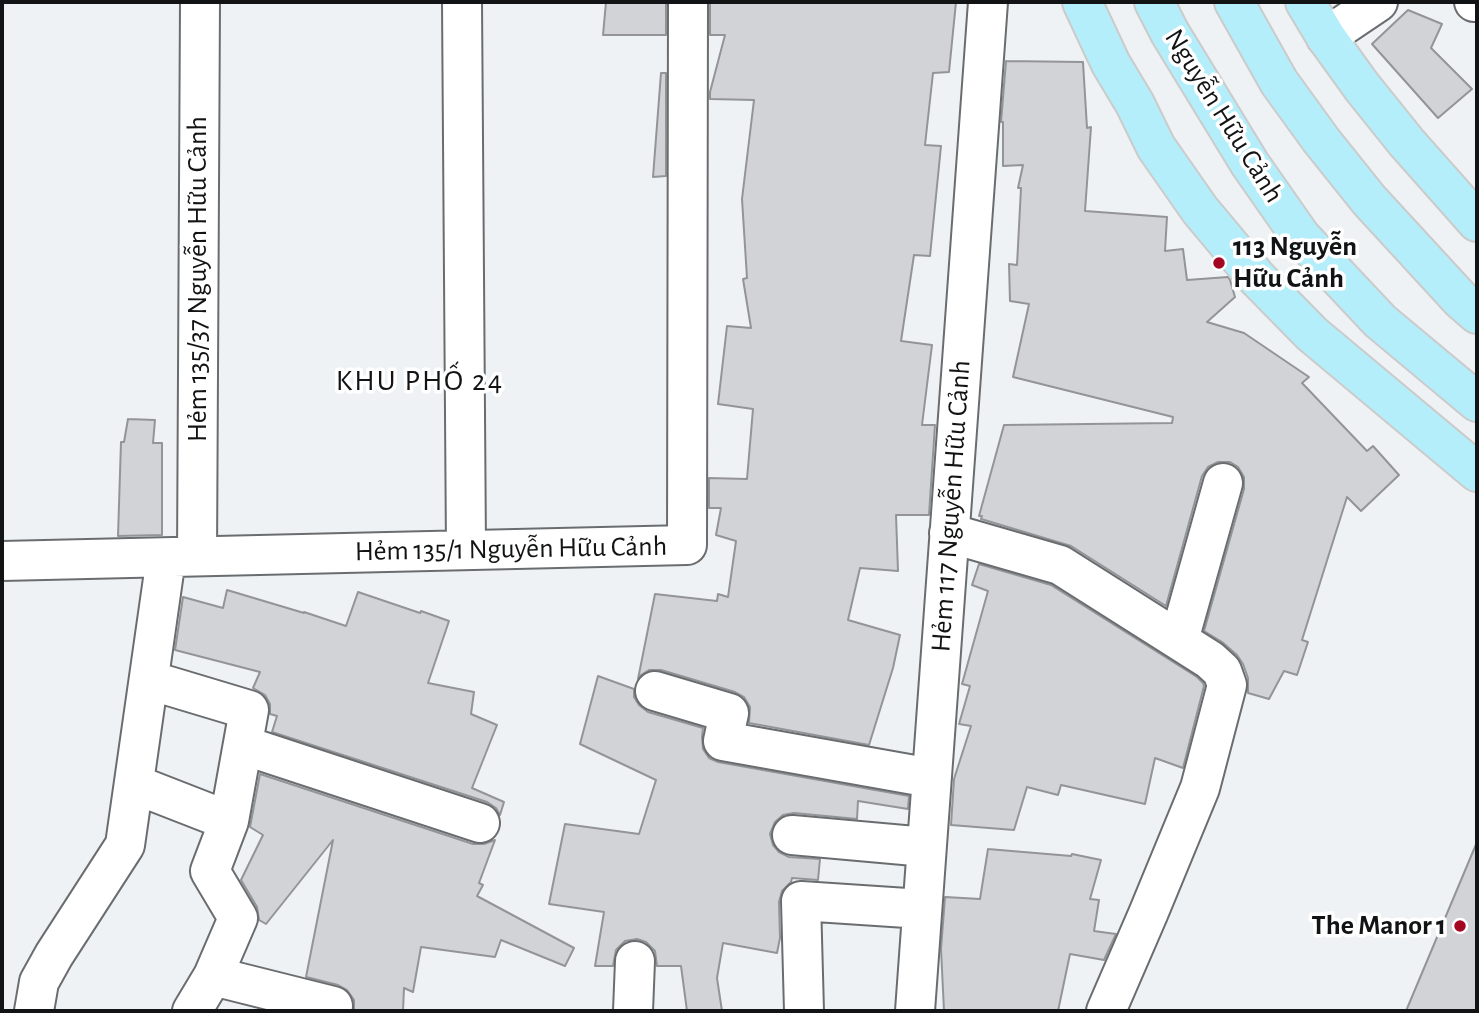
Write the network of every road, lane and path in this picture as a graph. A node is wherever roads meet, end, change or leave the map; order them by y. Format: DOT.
graph roads {
  1 [pos="200,2"];
  2 [pos="462,2"];
  3 [pos="688,2"];
  4 [pos="988,2"];
  5 [pos="1082,2"];
  6 [pos="1154,2"];
  7 [pos="1234,2"];
  8 [pos="1305,2"];
  9 [pos="1378,2"];
  10 [pos="1326,37"];
  11 [pos="1477,222"];
  12 [pos="1477,314"];
  13 [pos="1477,402"];
  14 [pos="1477,472"];
  15 [pos="1223,483"];
  16 [pos="949,533"];
  17 [pos="466,550"];
  18 [pos="182,557"];
  19 [pos="2,561"];
  20 [pos="1179,640"];
  21 [pos="149,680"];
  22 [pos="654,691"];
  23 [pos="243,744"];
  24 [pos="931,778"];
  25 [pos="134,784"];
  26 [pos="229,821"];
  27 [pos="480,823"];
  28 [pos="792,835"];
  29 [pos="926,847"];
  30 [pos="922,909"];
  31 [pos="635,961"];
  32 [pos="213,976"];
  33 [pos="34,1011"];
  34 [pos="192,1011"];
  35 [pos="332,1011"];
  36 [pos="633,1011"];
  37 [pos="804,1011"];
  38 [pos="915,1011"];
  39 [pos="1106,1011"];
  1 -- 18 [label="street, Hẻm 135/37 Nguyễn Hữu Cảnh"];
  2 -- 17 [label="street"];
  3 -- 17 [label="street, Hẻm 135/1 Nguyễn Hữu Cảnh"];
  4 -- 16 [label="street, Hẻm 117 Nguyễn Hữu Cảnh"];
  5 -- 14 [label="main road"];
  6 -- 13 [label="main road, Nguyễn Hữu Cảnh"];
  7 -- 12 [label="main road"];
  8 -- 10 [label="main road"];
  9 -- 10 [label="street"];
  10 -- 11 [label="main road"];
  15 -- 20 [label="street"];
  16 -- 20 [label="street"];
  16 -- 24 [label="street, Hẻm 117 Nguyễn Hữu Cảnh"];
  17 -- 18 [label="street, Hẻm 135/1 Nguyễn Hữu Cảnh"];
  18 -- 19 [label="street, Hẻm 135/1 Nguyễn Hữu Cảnh"];
  18 -- 21 [label="street, Hẻm 135/37 Nguyễn Hữu Cảnh"];
  20 -- 39 [label="street"];
  21 -- 23 [label="street"];
  21 -- 25 [label="street, Hẻm 135/37 Nguyễn Hữu Cảnh"];
  22 -- 24 [label="street"];
  23 -- 26 [label="street"];
  23 -- 27 [label="street"];
  24 -- 29 [label="street, Hẻm 117 Nguyễn Hữu Cảnh"];
  25 -- 26 [label="street"];
  25 -- 33 [label="street, Hẻm 135/37 Nguyễn Hữu Cảnh"];
  26 -- 32 [label="street"];
  28 -- 29 [label="street"];
  29 -- 30 [label="street, Hẻm 117 Nguyễn Hữu Cảnh"];
  30 -- 37 [label="street"];
  30 -- 38 [label="street, Hẻm 117 Nguyễn Hữu Cảnh"];
  31 -- 36 [label="street"];
  32 -- 34 [label="street"];
  32 -- 35 [label="street"];
}
